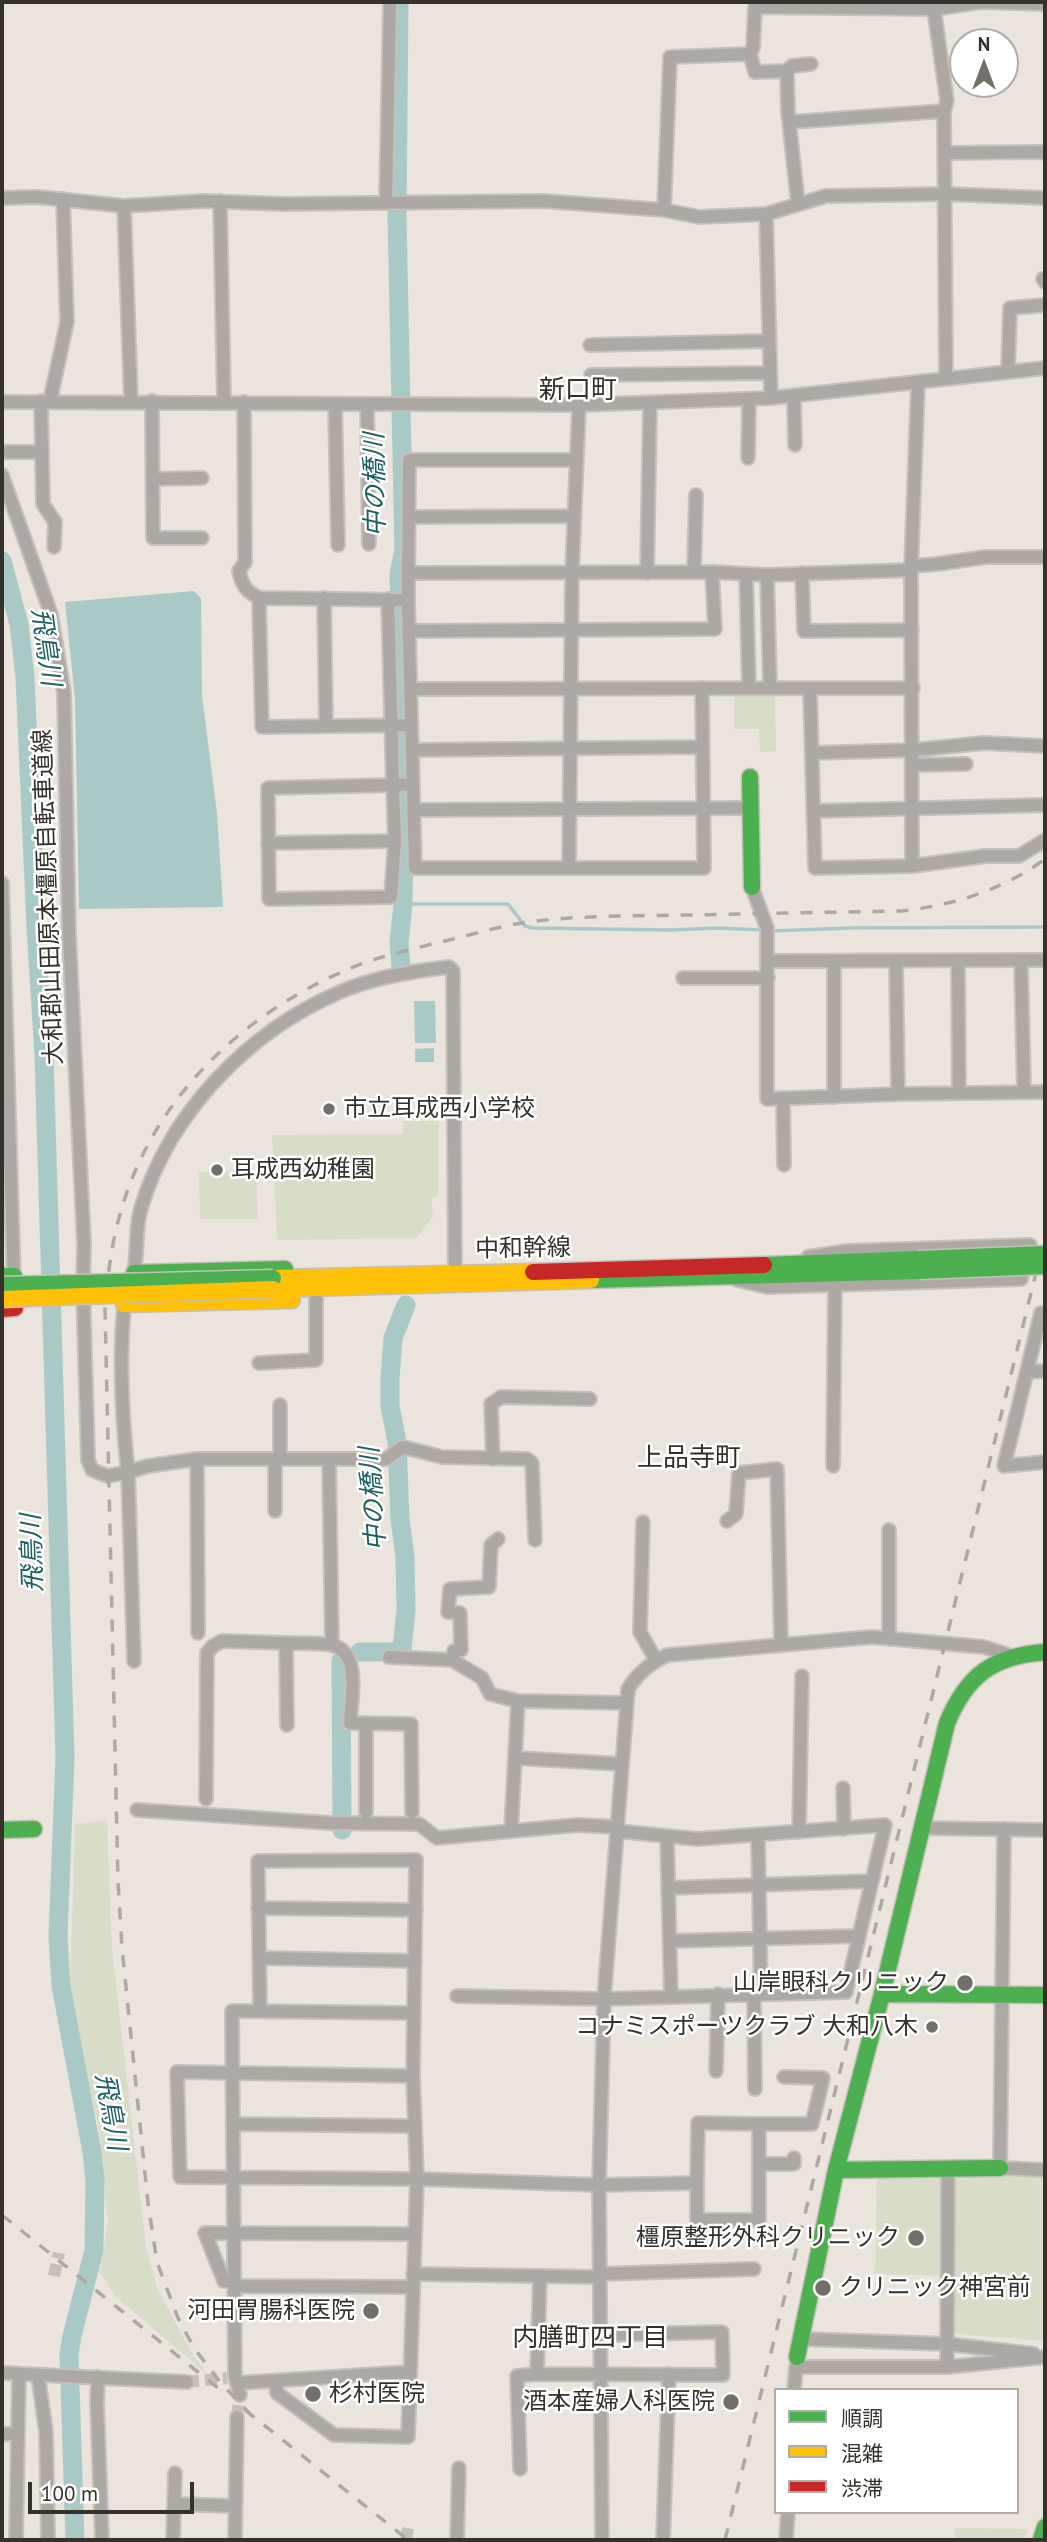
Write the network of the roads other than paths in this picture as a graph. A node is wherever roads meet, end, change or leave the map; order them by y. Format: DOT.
graph roads {
  1 [pos="390,2"];
  2 [pos="1045,4"];
  3 [pos="934,5"];
  4 [pos="750,54"];
  5 [pos="811,64"];
  6 [pos="787,71"];
  7 [pos="944,111"];
  8 [pos="791,121"];
  9 [pos="945,153"];
  10 [pos="1045,153"];
  11 [pos="946,194"];
  12 [pos="2,198"];
  13 [pos="1045,198"];
  14 [pos="63,199"];
  15 [pos="220,201"];
  16 [pos="386,203"];
  17 [pos="798,204"];
  18 [pos="124,206"];
  19 [pos="664,210"];
  20 [pos="766,214"];
  21 [pos="1045,305"];
  22 [pos="769,341"];
  23 [pos="590,345"];
  24 [pos="1045,368"];
  25 [pos="1008,371"];
  26 [pos="770,373"];
  27 [pos="591,375"];
  28 [pos="946,379"];
  29 [pos="918,383"];
  30 [pos="794,396"];
  31 [pos="771,398"];
  32 [pos="749,399"];
  33 [pos="46,401"];
  34 [pos="131,401"];
  35 [pos="152,401"];
  36 [pos="2,402"];
  37 [pos="224,402"];
  38 [pos="244,402"];
  39 [pos="650,403"];
  40 [pos="335,404"];
  41 [pos="367,404"];
  42 [pos="579,405"];
  43 [pos="795,446"];
  44 [pos="42,452"];
  45 [pos="2,453"];
  46 [pos="748,458"];
  47 [pos="575,460"];
  48 [pos="2,475"];
  49 [pos="202,478"];
  50 [pos="153,479"];
  51 [pos="696,495"];
  52 [pos="573,516"];
  53 [pos="410,517"];
  54 [pos="202,538"];
  55 [pos="369,544"];
  56 [pos="338,545"];
  57 [pos="54,547"];
  58 [pos="1045,557"];
  59 [pos="912,568"];
  60 [pos="694,572"];
  61 [pos="712,572"];
  62 [pos="410,573"];
  63 [pos="572,573"];
  64 [pos="647,573"];
  65 [pos="802,573"];
  66 [pos="746,574"];
  67 [pos="767,575"];
  68 [pos="259,598"];
  69 [pos="324,598"];
  70 [pos="398,599"];
  71 [pos="572,630"];
  72 [pos="748,630"];
  73 [pos="767,630"];
  74 [pos="912,630"];
  75 [pos="408,631"];
  76 [pos="770,687"];
  77 [pos="702,688"];
  78 [pos="749,688"];
  79 [pos="912,688"];
  80 [pos="411,689"];
  81 [pos="571,689"];
  82 [pos="810,689"];
  83 [pos="400,725"];
  84 [pos="326,726"];
  85 [pos="1045,746"];
  86 [pos="702,747"];
  87 [pos="412,750"];
  88 [pos="571,750"];
  89 [pos="913,750"];
  90 [pos="813,753"];
  91 [pos="966,764"];
  92 [pos="913,765"];
  93 [pos="750,777"];
  94 [pos="404,784"];
  95 [pos="1045,805"];
  96 [pos="703,807"];
  97 [pos="750,808"];
  98 [pos="912,808"];
  99 [pos="569,809"];
  100 [pos="414,810"];
  101 [pos="814,811"];
  102 [pos="1045,840"];
  103 [pos="395,841"];
  104 [pos="268,843"];
  105 [pos="912,866"];
  106 [pos="569,868"];
  107 [pos="2,883"];
  108 [pos="752,887"];
  109 [pos="1045,960"];
  110 [pos="768,961"];
  111 [pos="834,961"];
  112 [pos="896,961"];
  113 [pos="958,961"];
  114 [pos="1021,961"];
  115 [pos="683,978"];
  116 [pos="768,978"];
  117 [pos="1024,1092"];
  118 [pos="1045,1092"];
  119 [pos="959,1093"];
  120 [pos="898,1094"];
  121 [pos="834,1097"];
  122 [pos="783,1098"];
  123 [pos="784,1165"];
  124 [pos="1045,1254"];
  125 [pos="763,1264"];
  126 [pos="919,1265"];
  127 [pos="1045,1266"];
  128 [pos="134,1273"];
  129 [pos="455,1273"];
  130 [pos="727,1278"];
  131 [pos="273,1284"];
  132 [pos="472,1285"];
  133 [pos="835,1285"];
  134 [pos="83,1288"];
  135 [pos="7,1292"];
  136 [pos="316,1299"];
  137 [pos="124,1304"];
  138 [pos="1045,1313"];
  139 [pos="259,1363"];
  140 [pos="1045,1371"];
  141 [pos="1028,1372"];
  142 [pos="590,1399"];
  143 [pos="280,1405"];
  144 [pos="197,1459"];
  145 [pos="278,1459"];
  146 [pos="494,1459"];
  147 [pos="329,1460"];
  148 [pos="1045,1462"];
  149 [pos="833,1466"];
  150 [pos="128,1472"];
  151 [pos="275,1511"];
  152 [pos="727,1521"];
  153 [pos="643,1522"];
  154 [pos="889,1530"];
  155 [pos="498,1539"];
  156 [pos="535,1540"];
  157 [pos="198,1633"];
  158 [pos="889,1639"];
  159 [pos="286,1643"];
  160 [pos="781,1643"];
  161 [pos="332,1645"];
  162 [pos="1045,1652"];
  163 [pos="1009,1656"];
  164 [pos="389,1657"];
  165 [pos="452,1660"];
  166 [pos="656,1660"];
  167 [pos="134,1661"];
  168 [pos="802,1676"];
  169 [pos="518,1701"];
  170 [pos="625,1703"];
  171 [pos="366,1723"];
  172 [pos="287,1726"];
  173 [pos="515,1758"];
  174 [pos="622,1764"];
  175 [pos="843,1788"];
  176 [pos="206,1799"];
  177 [pos="137,1810"];
  178 [pos="366,1812"];
  179 [pos="412,1812"];
  180 [pos="921,1828"];
  181 [pos="34,1829"];
  182 [pos="617,1829"];
  183 [pos="844,1829"];
  184 [pos="1003,1829"];
  185 [pos="2,1830"];
  186 [pos="1045,1830"];
  187 [pos="511,1831"];
  188 [pos="799,1832"];
  189 [pos="667,1836"];
  190 [pos="758,1836"];
  191 [pos="872,1881"];
  192 [pos="759,1885"];
  193 [pos="668,1888"];
  194 [pos="258,1908"];
  195 [pos="416,1910"];
  196 [pos="859,1936"];
  197 [pos="760,1938"];
  198 [pos="670,1941"];
  199 [pos="259,1958"];
  200 [pos="415,1961"];
  201 [pos="718,1994"];
  202 [pos="882,1994"];
  203 [pos="757,1995"];
  204 [pos="1045,1995"];
  205 [pos="457,1996"];
  206 [pos="1003,1996"];
  207 [pos="671,1997"];
  208 [pos="604,2000"];
  209 [pos="260,2011"];
  210 [pos="414,2013"];
  211 [pos="716,2071"];
  212 [pos="233,2074"];
  213 [pos="414,2076"];
  214 [pos="784,2077"];
  215 [pos="755,2089"];
  216 [pos="234,2124"];
  217 [pos="759,2124"];
  218 [pos="415,2126"];
  219 [pos="794,2158"];
  220 [pos="759,2164"];
  221 [pos="1000,2168"];
  222 [pos="948,2169"];
  223 [pos="836,2170"];
  224 [pos="1045,2170"];
  225 [pos="234,2178"];
  226 [pos="417,2179"];
  227 [pos="697,2183"];
  228 [pos="599,2185"];
  229 [pos="235,2233"];
  230 [pos="415,2234"];
  231 [pos="754,2269"];
  232 [pos="540,2276"];
  233 [pos="599,2276"];
  234 [pos="413,2280"];
  235 [pos="235,2283"];
  236 [pos="599,2335"];
  237 [pos="801,2339"];
  238 [pos="947,2344"];
  239 [pos="1045,2356"];
  240 [pos="797,2362"];
  241 [pos="947,2367"];
  242 [pos="410,2372"];
  243 [pos="2,2373"];
  244 [pos="19,2374"];
  245 [pos="537,2374"];
  246 [pos="599,2374"];
  247 [pos="669,2374"];
  248 [pos="42,2376"];
  249 [pos="95,2377"];
  250 [pos="187,2382"];
  251 [pos="276,2382"];
  252 [pos="794,2388"];
  253 [pos="237,2417"];
  254 [pos="2,2434"];
  255 [pos="17,2434"];
  256 [pos="459,2468"];
  257 [pos="520,2469"];
  258 [pos="175,2473"];
  259 [pos="174,2504"];
  260 [pos="235,2506"];
  261 [pos="788,2514"];
  262 [pos="1045,2527"];
  263 [pos="16,2540"];
  264 [pos="48,2540"];
  265 [pos="102,2540"];
  266 [pos="173,2540"];
  267 [pos="235,2540"];
  268 [pos="457,2540"];
  269 [pos="602,2540"];
  270 [pos="663,2540"];
  271 [pos="786,2540"];
  272 [pos="1041,2540"];
  1 -- 16 [label="street"];
  2 -- 3 [label="street"];
  3 -- 4 [label="street"];
  3 -- 7 [label="street"];
  4 -- 6 [label="street"];
  4 -- 19 [label="street"];
  5 -- 6 [label="street"];
  6 -- 8 [label="street"];
  7 -- 8 [label="street"];
  7 -- 9 [label="street"];
  8 -- 17 [label="street"];
  9 -- 10 [label="street"];
  9 -- 11 [label="street"];
  11 -- 13 [label="street"];
  11 -- 17 [label="street"];
  11 -- 28 [label="street"];
  12 -- 14 [label="street"];
  14 -- 18 [label="street"];
  14 -- 33 [label="street"];
  15 -- 16 [label="street"];
  15 -- 18 [label="street"];
  15 -- 37 [label="street"];
  16 -- 19 [label="street"];
  17 -- 20 [label="street"];
  18 -- 34 [label="street"];
  19 -- 20 [label="street"];
  20 -- 22 [label="street"];
  21 -- 25 [label="street"];
  22 -- 23 [label="street"];
  22 -- 26 [label="street"];
  24 -- 25 [label="street"];
  25 -- 28 [label="street"];
  26 -- 27 [label="street"];
  26 -- 31 [label="street"];
  28 -- 29 [label="street"];
  29 -- 30 [label="street"];
  29 -- 59 [label="street"];
  30 -- 31 [label="street"];
  30 -- 43 [label="street"];
  31 -- 32 [label="street"];
  32 -- 39 [label="street"];
  32 -- 46 [label="street"];
  33 -- 34 [label="street"];
  33 -- 36 [label="street"];
  33 -- 44 [label="street"];
  34 -- 35 [label="street"];
  35 -- 37 [label="street"];
  35 -- 50 [label="street"];
  37 -- 38 [label="street"];
  38 -- 40 [label="street"];
  38 -- 68 [label="street"];
  39 -- 42 [label="street"];
  39 -- 64 [label="street"];
  40 -- 41 [label="street"];
  40 -- 56 [label="street"];
  41 -- 42 [label="street"];
  41 -- 55 [label="street"];
  42 -- 47 [label="street"];
  44 -- 45 [label="street"];
  44 -- 57 [label="street"];
  47 -- 52 [label="street"];
  47 -- 53 [label="street"];
  48 -- 134 [label="street, 大和郡山田原本橿原自転車道線"];
  49 -- 50 [label="street"];
  50 -- 54 [label="street"];
  51 -- 60 [label="street"];
  52 -- 53 [label="street"];
  52 -- 63 [label="street"];
  53 -- 62 [label="street"];
  58 -- 59 [label="street"];
  59 -- 65 [label="street"];
  59 -- 74 [label="street"];
  60 -- 61 [label="street"];
  60 -- 64 [label="street"];
  61 -- 66 [label="street"];
  61 -- 71 [label="street"];
  62 -- 63 [label="street"];
  62 -- 70 [label="street"];
  63 -- 64 [label="street"];
  63 -- 71 [label="street"];
  65 -- 67 [label="street"];
  65 -- 74 [label="street"];
  66 -- 67 [label="street"];
  66 -- 72 [label="street"];
  67 -- 73 [label="street"];
  68 -- 69 [label="street"];
  68 -- 84 [label="street"];
  69 -- 70 [label="street"];
  69 -- 84 [label="street"];
  70 -- 75 [label="street"];
  70 -- 83 [label="street"];
  71 -- 75 [label="street"];
  71 -- 81 [label="street"];
  72 -- 73 [label="street"];
  72 -- 78 [label="street"];
  73 -- 76 [label="street"];
  74 -- 79 [label="street"];
  75 -- 80 [label="street"];
  76 -- 78 [label="street"];
  76 -- 82 [label="street"];
  77 -- 78 [label="street"];
  77 -- 81 [label="street"];
  77 -- 86 [label="street"];
  79 -- 82 [label="street"];
  79 -- 89 [label="street"];
  80 -- 81 [label="street"];
  80 -- 83 [label="street"];
  81 -- 88 [label="street"];
  82 -- 90 [label="street"];
  83 -- 84 [label="street"];
  83 -- 87 [label="street"];
  83 -- 94 [label="street"];
  85 -- 89 [label="street"];
  86 -- 88 [label="street"];
  86 -- 96 [label="street"];
  87 -- 88 [label="street"];
  87 -- 94 [label="street"];
  88 -- 99 [label="street"];
  89 -- 90 [label="street"];
  89 -- 92 [label="street"];
  90 -- 101 [label="street"];
  91 -- 92 [label="street"];
  92 -- 98 [label="street"];
  93 -- 97 [label="main road"];
  94 -- 100 [label="street"];
  94 -- 103 [label="street"];
  94 -- 104 [label="street"];
  95 -- 98 [label="street"];
  96 -- 97 [label="street"];
  96 -- 99 [label="street"];
  96 -- 106 [label="street"];
  97 -- 108 [label="main road"];
  98 -- 101 [label="street"];
  98 -- 105 [label="street"];
  99 -- 100 [label="street"];
  99 -- 106 [label="street"];
  100 -- 106 [label="street"];
  101 -- 105 [label="street"];
  102 -- 105 [label="street"];
  103 -- 104 [label="street"];
  103 -- 104 [label="street"];
  107 -- 135 [label="street"];
  108 -- 110 [label="street"];
  109 -- 114 [label="street"];
  110 -- 111 [label="street"];
  110 -- 116 [label="street"];
  111 -- 112 [label="street"];
  111 -- 121 [label="street"];
  112 -- 113 [label="street"];
  112 -- 120 [label="street"];
  113 -- 114 [label="street"];
  113 -- 119 [label="street"];
  114 -- 117 [label="street"];
  115 -- 116 [label="street"];
  116 -- 122 [label="street"];
  117 -- 118 [label="street"];
  117 -- 119 [label="street"];
  119 -- 120 [label="street"];
  120 -- 121 [label="street"];
  121 -- 122 [label="street"];
  122 -- 123 [label="street"];
  124 -- 126 [label="main road, 中和幹線, bridge"];
  125 -- 126 [label="main road, 中和幹線"];
  125 -- 129 [label="main road, 中和幹線"];
  125 -- 133 [label="street"];
  126 -- 127 [label="main road, 中和幹線, bridge"];
  126 -- 130 [label="main road, 中和幹線"];
  128 -- 129 [label="main road"];
  128 -- 129 [label="street"];
  128 -- 137 [label="street"];
  129 -- 131 [label="main road, 中和幹線"];
  130 -- 132 [label="main road, 中和幹線"];
  130 -- 133 [label="street"];
  131 -- 132 [label="main road, 中和幹線"];
  131 -- 135 [label="main road, 中和幹線, bridge"];
  132 -- 136 [label="main road"];
  133 -- 149 [label="street"];
  134 -- 135 [label="main road, bridge"];
  134 -- 150 [label="street, 大和郡山田原本橿原自転車道線"];
  136 -- 137 [label="main road"];
  136 -- 139 [label="street"];
  137 -- 150 [label="street"];
  138 -- 141 [label="street"];
  140 -- 141 [label="street"];
  141 -- 148 [label="street"];
  142 -- 146 [label="street"];
  143 -- 145 [label="street"];
  144 -- 145 [label="street, 大和郡山田原本橿原自転車道線"];
  144 -- 150 [label="street, 大和郡山田原本橿原自転車道線"];
  144 -- 157 [label="street"];
  145 -- 147 [label="street, 大和郡山田原本橿原自転車道線"];
  145 -- 151 [label="street"];
  146 -- 147 [label="street, 大和郡山田原本橿原自転車道線"];
  146 -- 156 [label="street"];
  147 -- 161 [label="street"];
  150 -- 167 [label="street"];
  152 -- 160 [label="street"];
  153 -- 166 [label="street"];
  154 -- 158 [label="street"];
  155 -- 165 [label="street"];
  158 -- 160 [label="street"];
  158 -- 163 [label="street"];
  159 -- 161 [label="street"];
  159 -- 172 [label="street"];
  159 -- 176 [label="street"];
  160 -- 166 [label="street"];
  161 -- 171 [label="street"];
  162 -- 163 [label="main road"];
  163 -- 180 [label="main road"];
  164 -- 165 [label="street"];
  165 -- 169 [label="street"];
  166 -- 170 [label="street"];
  168 -- 188 [label="street"];
  169 -- 170 [label="street"];
  169 -- 173 [label="street"];
  170 -- 174 [label="street"];
  171 -- 178 [label="street"];
  171 -- 179 [label="street"];
  173 -- 174 [label="street"];
  173 -- 187 [label="street"];
  174 -- 182 [label="street"];
  175 -- 183 [label="street"];
  177 -- 187 [label="street"];
  180 -- 184 [label="street"];
  180 -- 202 [label="main road"];
  181 -- 185 [label="main road"];
  182 -- 187 [label="street"];
  182 -- 189 [label="street"];
  182 -- 208 [label="street"];
  183 -- 188 [label="street"];
  183 -- 191 [label="street"];
  184 -- 186 [label="street"];
  184 -- 206 [label="street"];
  188 -- 190 [label="street"];
  189 -- 190 [label="street"];
  189 -- 193 [label="street"];
  190 -- 192 [label="street"];
  191 -- 192 [label="street"];
  191 -- 196 [label="street"];
  192 -- 193 [label="street"];
  192 -- 197 [label="street"];
  193 -- 198 [label="street"];
  194 -- 195 [label="street"];
  194 -- 195 [label="street"];
  194 -- 199 [label="street"];
  195 -- 200 [label="street"];
  196 -- 197 [label="street"];
  196 -- 203 [label="street"];
  197 -- 198 [label="street"];
  197 -- 203 [label="street"];
  198 -- 207 [label="street"];
  199 -- 200 [label="street"];
  199 -- 209 [label="street"];
  200 -- 210 [label="street"];
  201 -- 203 [label="street"];
  201 -- 207 [label="street"];
  201 -- 211 [label="street"];
  202 -- 206 [label="main road"];
  202 -- 223 [label="main road"];
  203 -- 215 [label="street"];
  204 -- 206 [label="main road"];
  205 -- 208 [label="street"];
  206 -- 221 [label="street"];
  207 -- 208 [label="street"];
  208 -- 228 [label="street"];
  209 -- 210 [label="street"];
  209 -- 212 [label="street"];
  210 -- 213 [label="street"];
  212 -- 213 [label="street"];
  212 -- 216 [label="street"];
  212 -- 225 [label="street"];
  213 -- 218 [label="street"];
  214 -- 217 [label="street"];
  216 -- 218 [label="street"];
  216 -- 225 [label="street"];
  217 -- 220 [label="street"];
  217 -- 227 [label="street"];
  218 -- 226 [label="street"];
  219 -- 220 [label="street"];
  220 -- 227 [label="street"];
  221 -- 222 [label="main road"];
  221 -- 224 [label="street"];
  222 -- 223 [label="main road"];
  222 -- 238 [label="street"];
  223 -- 237 [label="main road"];
  225 -- 226 [label="street"];
  225 -- 229 [label="street"];
  226 -- 228 [label="street"];
  226 -- 230 [label="street"];
  227 -- 228 [label="street"];
  228 -- 233 [label="street"];
  229 -- 230 [label="street"];
  229 -- 235 [label="street"];
  229 -- 235 [label="street"];
  230 -- 234 [label="street"];
  231 -- 233 [label="street"];
  232 -- 233 [label="street"];
  232 -- 234 [label="street"];
  232 -- 245 [label="street"];
  233 -- 236 [label="street"];
  234 -- 235 [label="street"];
  234 -- 242 [label="street"];
  235 -- 251 [label="street"];
  236 -- 246 [label="street"];
  236 -- 247 [label="street"];
  237 -- 238 [label="street"];
  237 -- 240 [label="main road"];
  238 -- 239 [label="street"];
  238 -- 241 [label="street"];
  239 -- 241 [label="street"];
  240 -- 241 [label="street"];
  240 -- 252 [label="street"];
  242 -- 251 [label="street"];
  242 -- 251 [label="street"];
  243 -- 244 [label="street"];
  244 -- 248 [label="street"];
  244 -- 255 [label="street"];
  245 -- 246 [label="street"];
  245 -- 257 [label="street"];
  246 -- 247 [label="street"];
  246 -- 269 [label="street"];
  247 -- 270 [label="street"];
  248 -- 249 [label="street"];
  248 -- 264 [label="street"];
  249 -- 250 [label="street"];
  249 -- 265 [label="street"];
  253 -- 260 [label="street"];
  254 -- 255 [label="street"];
  255 -- 263 [label="street"];
  256 -- 268 [label="street"];
  258 -- 259 [label="street"];
  259 -- 260 [label="street"];
  259 -- 266 [label="street"];
  260 -- 267 [label="street"];
  261 -- 271 [label="street"];
  262 -- 272 [label="main road"];
}
